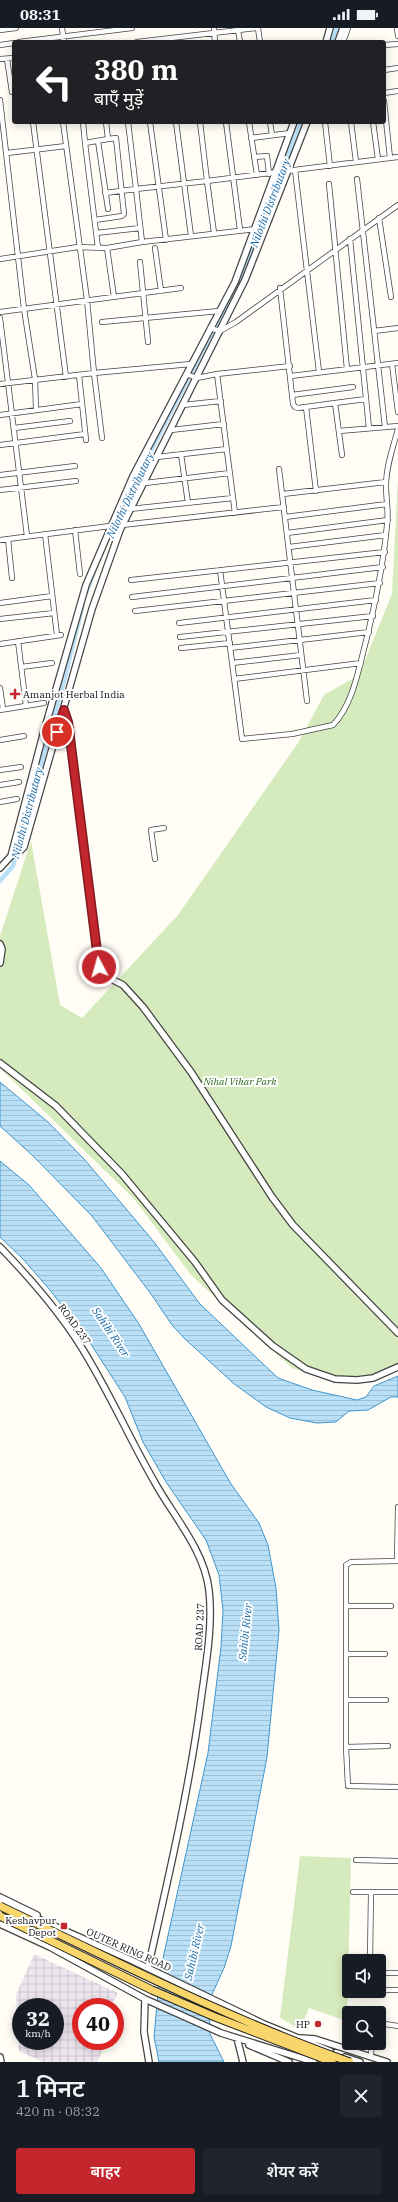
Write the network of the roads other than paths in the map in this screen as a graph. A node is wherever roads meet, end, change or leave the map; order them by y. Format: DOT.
graph roads {
  1 [pos="16,28"];
  2 [pos="62,28"];
  3 [pos="132,28"];
  4 [pos="257,28"];
  5 [pos="330,28"];
  6 [pos="343,28"];
  7 [pos="348,28"];
  8 [pos="397,28"];
  9 [pos="0,30"];
  10 [pos="214,30"];
  11 [pos="238,30"];
  12 [pos="189,35"];
  13 [pos="63,36"];
  14 [pos="398,36"];
  15 [pos="34,40"];
  16 [pos="64,40"];
  17 [pos="166,40"];
  18 [pos="190,40"];
  19 [pos="215,40"];
  20 [pos="240,40"];
  21 [pos="260,40"];
  22 [pos="327,40"];
  23 [pos="339,40"];
  24 [pos="344,40"];
  25 [pos="12,43"];
  26 [pos="398,44"];
  27 [pos="0,45"];
  28 [pos="386,45"];
  29 [pos="7,58"];
  30 [pos="12,58"];
  31 [pos="0,60"];
  32 [pos="398,68"];
  33 [pos="386,70"];
  34 [pos="398,91"];
  35 [pos="12,92"];
  36 [pos="386,93"];
  37 [pos="0,100"];
  38 [pos="386,119"];
  39 [pos="33,124"];
  40 [pos="63,124"];
  41 [pos="83,124"];
  42 [pos="106,124"];
  43 [pos="128,124"];
  44 [pos="150,124"];
  45 [pos="176,124"];
  46 [pos="200,124"];
  47 [pos="226,124"];
  48 [pos="249,124"];
  49 [pos="270,124"];
  50 [pos="293,124"];
  51 [pos="306,124"];
  52 [pos="325,124"];
  53 [pos="351,124"];
  54 [pos="373,124"];
  55 [pos="290,133"];
  56 [pos="272,135"];
  57 [pos="251,138"];
  58 [pos="108,139"];
  59 [pos="98,141"];
  60 [pos="85,143"];
  61 [pos="66,146"];
  62 [pos="36,150"];
  63 [pos="7,153"];
  64 [pos="254,157"];
  65 [pos="398,157"];
  66 [pos="390,158"];
  67 [pos="378,160"];
  68 [pos="356,162"];
  69 [pos="330,166"];
  70 [pos="295,170"];
  71 [pos="282,172"];
  72 [pos="269,174"];
  73 [pos="257,175"];
  74 [pos="233,178"];
  75 [pos="357,179"];
  76 [pos="207,180"];
  77 [pos="184,183"];
  78 [pos="329,184"];
  79 [pos="159,186"];
  80 [pos="136,189"];
  81 [pos="120,191"];
  82 [pos="105,193"];
  83 [pos="398,205"];
  84 [pos="108,209"];
  85 [pos="379,218"];
  86 [pos="94,220"];
  87 [pos="140,228"];
  88 [pos="256,229"];
  89 [pos="240,230"];
  90 [pos="363,230"];
  91 [pos="96,233"];
  92 [pos="214,233"];
  93 [pos="192,236"];
  94 [pos="350,239"];
  95 [pos="166,240"];
  96 [pos="142,242"];
  97 [pos="78,247"];
  98 [pos="98,248"];
  99 [pos="107,248"];
  100 [pos="155,248"];
  101 [pos="336,249"];
  102 [pos="48,252"];
  103 [pos="19,256"];
  104 [pos="0,259"];
  105 [pos="140,262"];
  106 [pos="306,270"];
  107 [pos="181,288"];
  108 [pos="280,288"];
  109 [pos="161,291"];
  110 [pos="144,293"];
  111 [pos="114,297"];
  112 [pos="392,297"];
  113 [pos="87,300"];
  114 [pos="57,305"];
  115 [pos="24,309"];
  116 [pos="219,311"];
  117 [pos="0,312"];
  118 [pos="0,318"];
  119 [pos="146,318"];
  120 [pos="102,322"];
  121 [pos="398,328"];
  122 [pos="215,330"];
  123 [pos="374,331"];
  124 [pos="1,336"];
  125 [pos="148,342"];
  126 [pos="2,351"];
  127 [pos="191,364"];
  128 [pos="395,364"];
  129 [pos="290,366"];
  130 [pos="378,366"];
  131 [pos="363,367"];
  132 [pos="347,369"];
  133 [pos="319,372"];
  134 [pos="94,373"];
  135 [pos="217,374"];
  136 [pos="79,375"];
  137 [pos="191,376"];
  138 [pos="291,376"];
  139 [pos="66,377"];
  140 [pos="35,379"];
  141 [pos="8,382"];
  142 [pos="0,384"];
  143 [pos="353,387"];
  144 [pos="292,395"];
  145 [pos="366,399"];
  146 [pos="220,401"];
  147 [pos="335,403"];
  148 [pos="82,404"];
  149 [pos="183,405"];
  150 [pos="306,407"];
  151 [pos="36,410"];
  152 [pos="398,412"];
  153 [pos="12,413"];
  154 [pos="0,414"];
  155 [pos="70,421"];
  156 [pos="224,424"];
  157 [pos="398,426"];
  158 [pos="385,427"];
  159 [pos="14,428"];
  160 [pos="369,428"];
  161 [pos="171,430"];
  162 [pos="398,430"];
  163 [pos="339,431"];
  164 [pos="85,434"];
  165 [pos="102,438"];
  166 [pos="86,440"];
  167 [pos="16,443"];
  168 [pos="0,445"];
  169 [pos="227,449"];
  170 [pos="181,454"];
  171 [pos="342,455"];
  172 [pos="157,457"];
  173 [pos="75,466"];
  174 [pos="279,469"];
  175 [pos="19,473"];
  176 [pos="230,473"];
  177 [pos="0,475"];
  178 [pos="184,479"];
  179 [pos="76,481"];
  180 [pos="386,482"];
  181 [pos="144,483"];
  182 [pos="21,488"];
  183 [pos="0,490"];
  184 [pos="316,491"];
  185 [pos="283,494"];
  186 [pos="233,498"];
  187 [pos="188,503"];
  188 [pos="387,504"];
  189 [pos="284,507"];
  190 [pos="130,509"];
  191 [pos="235,513"];
  192 [pos="285,517"];
  193 [pos="388,520"];
  194 [pos="116,527"];
  195 [pos="75,530"];
  196 [pos="287,533"];
  197 [pos="46,534"];
  198 [pos="386,535"];
  199 [pos="27,536"];
  200 [pos="8,539"];
  201 [pos="0,540"];
  202 [pos="289,547"];
  203 [pos="385,552"];
  204 [pos="291,563"];
  205 [pos="383,567"];
  206 [pos="220,570"];
  207 [pos="80,574"];
  208 [pos="292,577"];
  209 [pos="12,578"];
  210 [pos="131,580"];
  211 [pos="380,583"];
  212 [pos="222,586"];
  213 [pos="294,593"];
  214 [pos="52,596"];
  215 [pos="132,597"];
  216 [pos="376,600"];
  217 [pos="224,601"];
  218 [pos="0,603"];
  219 [pos="296,608"];
  220 [pos="135,612"];
  221 [pos="54,613"];
  222 [pos="372,616"];
  223 [pos="226,617"];
  224 [pos="0,619"];
  225 [pos="179,623"];
  226 [pos="298,626"];
  227 [pos="228,632"];
  228 [pos="369,632"];
  229 [pos="180,637"];
  230 [pos="300,640"];
  231 [pos="18,641"];
  232 [pos="0,644"];
  233 [pos="230,645"];
  234 [pos="181,648"];
  235 [pos="301,655"];
  236 [pos="52,663"];
  237 [pos="232,663"];
  238 [pos="361,663"];
  239 [pos="22,667"];
  240 [pos="303,670"];
  241 [pos="234,679"];
  242 [pos="0,688"];
  243 [pos="307,701"];
  244 [pos="44,703"];
  245 [pos="26,706"];
  246 [pos="1,709"];
  247 [pos="64,710"];
  248 [pos="24,736"];
  249 [pos="0,740"];
  250 [pos="21,767"];
  251 [pos="0,770"];
  252 [pos="19,782"];
  253 [pos="0,785"];
  254 [pos="17,799"];
  255 [pos="0,802"];
  256 [pos="164,828"];
  257 [pos="15,854"];
  258 [pos="155,859"];
  259 [pos="0,868"];
  260 [pos="0,944"];
  261 [pos="0,964"];
  262 [pos="0,1063"];
  263 [pos="0,1247"];
  264 [pos="398,1333"];
  265 [pos="398,1366"];
  266 [pos="398,1507"];
  267 [pos="398,1561"];
  268 [pos="346,1606"];
  269 [pos="391,1606"];
  270 [pos="346,1654"];
  271 [pos="385,1654"];
  272 [pos="346,1700"];
  273 [pos="386,1700"];
  274 [pos="388,1746"];
  275 [pos="346,1747"];
  276 [pos="398,1787"];
  277 [pos="356,1860"];
  278 [pos="398,1861"];
  279 [pos="353,1892"];
  280 [pos="371,1892"];
  281 [pos="398,1892"];
  282 [pos="0,1897"];
  283 [pos="0,1902"];
  284 [pos="0,1906"];
  285 [pos="0,1916"];
  286 [pos="30,1916"];
  287 [pos="0,1924"];
  288 [pos="20,1934"];
  289 [pos="73,1936"];
  290 [pos="370,1954"];
  291 [pos="148,1968"];
  292 [pos="386,1973"];
  293 [pos="398,1973"];
  294 [pos="386,1990"];
  295 [pos="398,1990"];
  296 [pos="148,2000"];
  297 [pos="386,2024"];
  298 [pos="398,2026"];
  299 [pos="298,2038"];
  300 [pos="237,2039"];
  301 [pos="371,2050"];
  302 [pos="371,2054"];
  303 [pos="149,2062"];
  304 [pos="243,2062"];
  305 [pos="289,2062"];
  306 [pos="314,2062"];
  307 [pos="332,2062"];
  308 [pos="350,2062"];
  309 [pos="360,2062"];
  310 [pos="386,2062"];
  1 -- 9 [label="street"];
  2 -- 13 [label="street"];
  3 -- 13 [label="street"];
  4 -- 11 [label="street"];
  4 -- 21 [label="street"];
  5 -- 22 [label="street"];
  6 -- 23 [label="street"];
  7 -- 24 [label="street"];
  8 -- 14 [label="street"];
  10 -- 11 [label="street"];
  10 -- 12 [label="street"];
  10 -- 19 [label="street"];
  11 -- 20 [label="street"];
  12 -- 17 [label="street"];
  12 -- 18 [label="street"];
  13 -- 15 [label="street"];
  13 -- 16 [label="street"];
  25 -- 27 [label="street"];
  26 -- 28 [label="street"];
  29 -- 30 [label="street"];
  29 -- 31 [label="street"];
  29 -- 35 [label="street"];
  32 -- 33 [label="street"];
  34 -- 36 [label="street"];
  37 -- 63 [label="street"];
  38 -- 66 [label="street"];
  39 -- 62 [label="street"];
  40 -- 61 [label="street"];
  41 -- 60 [label="street"];
  42 -- 58 [label="street"];
  43 -- 80 [label="street"];
  44 -- 79 [label="street"];
  45 -- 77 [label="street"];
  46 -- 76 [label="street"];
  47 -- 74 [label="street"];
  48 -- 57 [label="street"];
  49 -- 56 [label="street"];
  50 -- 55 [label="street"];
  51 -- 71 [label="street"];
  52 -- 69 [label="street"];
  53 -- 68 [label="street"];
  54 -- 67 [label="street"];
  55 -- 56 [label="street"];
  55 -- 71 [label="street"];
  56 -- 57 [label="street"];
  57 -- 64 [label="street"];
  58 -- 59 [label="street"];
  58 -- 81 [label="street"];
  59 -- 60 [label="street"];
  59 -- 82 [label="street"];
  60 -- 86 [label="street"];
  61 -- 62 [label="street"];
  61 -- 97 [label="street"];
  62 -- 63 [label="street"];
  62 -- 102 [label="street"];
  63 -- 103 [label="street"];
  64 -- 72 [label="street"];
  64 -- 73 [label="street"];
  65 -- 66 [label="street"];
  66 -- 67 [label="street"];
  67 -- 68 [label="street"];
  68 -- 69 [label="street"];
  69 -- 70 [label="street"];
  70 -- 71 [label="street"];
  70 -- 106 [label="street"];
  71 -- 72 [label="street"];
  71 -- 88 [label="street"];
  71 -- 122 [label="street"];
  72 -- 73 [label="street"];
  73 -- 74 [label="street"];
  74 -- 76 [label="street"];
  74 -- 89 [label="street"];
  75 -- 90 [label="street"];
  76 -- 77 [label="street"];
  76 -- 92 [label="street"];
  77 -- 79 [label="street"];
  77 -- 93 [label="street"];
  78 -- 101 [label="street"];
  79 -- 80 [label="street"];
  79 -- 95 [label="street"];
  80 -- 81 [label="street"];
  80 -- 87 [label="street"];
  81 -- 82 [label="street"];
  81 -- 86 [label="street"];
  82 -- 84 [label="street"];
  83 -- 85 [label="street"];
  85 -- 90 [label="street"];
  85 -- 112 [label="street"];
  86 -- 91 [label="street"];
  87 -- 91 [label="street"];
  87 -- 96 [label="street"];
  88 -- 89 [label="street"];
  88 -- 116 [label="street"];
  89 -- 92 [label="street"];
  90 -- 94 [label="street"];
  90 -- 123 [label="street"];
  91 -- 98 [label="street"];
  92 -- 93 [label="street"];
  93 -- 95 [label="street"];
  94 -- 101 [label="street"];
  94 -- 131 [label="street"];
  95 -- 96 [label="street"];
  96 -- 99 [label="street"];
  97 -- 98 [label="street"];
  97 -- 102 [label="street"];
  97 -- 113 [label="street"];
  98 -- 99 [label="street"];
  99 -- 111 [label="street"];
  100 -- 109 [label="street"];
  101 -- 106 [label="street"];
  101 -- 132 [label="street"];
  102 -- 103 [label="street"];
  102 -- 114 [label="street"];
  103 -- 104 [label="street"];
  103 -- 115 [label="street"];
  105 -- 110 [label="street"];
  106 -- 108 [label="street"];
  106 -- 133 [label="street"];
  107 -- 109 [label="street"];
  108 -- 122 [label="street"];
  108 -- 129 [label="street"];
  109 -- 110 [label="street"];
  110 -- 111 [label="street"];
  110 -- 119 [label="street"];
  111 -- 113 [label="street"];
  113 -- 114 [label="street"];
  113 -- 134 [label="street"];
  114 -- 115 [label="street"];
  114 -- 139 [label="street"];
  115 -- 117 [label="street"];
  115 -- 140 [label="street"];
  116 -- 119 [label="street"];
  116 -- 122 [label="street"];
  118 -- 124 [label="street"];
  119 -- 120 [label="street"];
  119 -- 125 [label="street"];
  121 -- 123 [label="street"];
  122 -- 127 [label="street"];
  122 -- 137 [label="street"];
  123 -- 130 [label="street"];
  124 -- 126 [label="street"];
  126 -- 141 [label="street"];
  127 -- 134 [label="street"];
  127 -- 137 [label="street"];
  128 -- 130 [label="street"];
  128 -- 152 [label="street"];
  129 -- 135 [label="street"];
  129 -- 138 [label="street"];
  130 -- 131 [label="street"];
  130 -- 158 [label="street"];
  131 -- 132 [label="street"];
  131 -- 145 [label="street"];
  132 -- 133 [label="street"];
  133 -- 138 [label="street"];
  134 -- 136 [label="street"];
  134 -- 165 [label="street"];
  135 -- 137 [label="street"];
  135 -- 146 [label="street"];
  136 -- 139 [label="street"];
  136 -- 148 [label="street"];
  137 -- 149 [label="street"];
  137 -- 194 [label="street"];
  138 -- 144 [label="street"];
  139 -- 140 [label="street"];
  140 -- 141 [label="street"];
  140 -- 151 [label="street"];
  141 -- 142 [label="street"];
  141 -- 153 [label="street"];
  143 -- 144 [label="street"];
  144 -- 150 [label="street"];
  145 -- 147 [label="street"];
  145 -- 160 [label="street"];
  146 -- 149 [label="street"];
  146 -- 156 [label="street"];
  147 -- 150 [label="street"];
  147 -- 163 [label="street"];
  148 -- 151 [label="street"];
  148 -- 164 [label="street"];
  149 -- 161 [label="street"];
  150 -- 184 [label="street"];
  151 -- 153 [label="street"];
  153 -- 154 [label="street"];
  153 -- 159 [label="street"];
  155 -- 159 [label="street"];
  156 -- 161 [label="street"];
  156 -- 169 [label="street"];
  157 -- 158 [label="street"];
  158 -- 160 [label="street"];
  159 -- 167 [label="street"];
  160 -- 163 [label="street"];
  161 -- 172 [label="street"];
  162 -- 180 [label="street"];
  163 -- 171 [label="street"];
  164 -- 166 [label="street"];
  164 -- 167 [label="street"];
  167 -- 168 [label="street"];
  167 -- 175 [label="street"];
  169 -- 170 [label="street"];
  169 -- 176 [label="street"];
  170 -- 172 [label="street"];
  170 -- 178 [label="street"];
  172 -- 181 [label="street"];
  173 -- 175 [label="street"];
  174 -- 185 [label="street"];
  175 -- 177 [label="street"];
  175 -- 182 [label="street"];
  176 -- 178 [label="street"];
  176 -- 186 [label="street"];
  178 -- 181 [label="street"];
  178 -- 187 [label="street"];
  179 -- 182 [label="street"];
  180 -- 184 [label="street"];
  180 -- 188 [label="street"];
  181 -- 190 [label="street"];
  182 -- 183 [label="street"];
  182 -- 199 [label="street"];
  184 -- 185 [label="street"];
  185 -- 189 [label="street"];
  186 -- 187 [label="street"];
  186 -- 191 [label="street"];
  187 -- 190 [label="street"];
  188 -- 192 [label="street"];
  188 -- 193 [label="street"];
  189 -- 191 [label="street"];
  189 -- 192 [label="street"];
  190 -- 194 [label="street"];
  191 -- 194 [label="street"];
  192 -- 196 [label="street"];
  193 -- 196 [label="street"];
  193 -- 198 [label="street"];
  194 -- 195 [label="street"];
  194 -- 247 [label="street"];
  194 -- 257 [label="street"];
  195 -- 197 [label="street"];
  195 -- 207 [label="street"];
  196 -- 202 [label="street"];
  197 -- 199 [label="street"];
  197 -- 214 [label="street"];
  198 -- 202 [label="street"];
  198 -- 203 [label="street"];
  199 -- 200 [label="street"];
  200 -- 201 [label="street"];
  200 -- 209 [label="street"];
  202 -- 204 [label="street"];
  203 -- 204 [label="street"];
  203 -- 205 [label="street"];
  204 -- 206 [label="street"];
  204 -- 208 [label="street"];
  205 -- 208 [label="street"];
  205 -- 211 [label="street"];
  206 -- 210 [label="street"];
  206 -- 212 [label="street"];
  208 -- 212 [label="street"];
  208 -- 213 [label="street"];
  211 -- 213 [label="street"];
  211 -- 216 [label="street"];
  212 -- 215 [label="street"];
  212 -- 217 [label="street"];
  213 -- 217 [label="street"];
  213 -- 219 [label="street"];
  214 -- 218 [label="street"];
  214 -- 221 [label="street"];
  216 -- 219 [label="street"];
  216 -- 222 [label="street"];
  217 -- 220 [label="street"];
  217 -- 223 [label="street"];
  219 -- 223 [label="street"];
  219 -- 226 [label="street"];
  221 -- 224 [label="street"];
  221 -- 231 [label="street"];
  222 -- 226 [label="street"];
  222 -- 228 [label="street"];
  223 -- 225 [label="street"];
  223 -- 227 [label="street"];
  226 -- 227 [label="street"];
  226 -- 230 [label="street"];
  227 -- 229 [label="street"];
  227 -- 233 [label="street"];
  228 -- 230 [label="street"];
  228 -- 238 [label="street"];
  230 -- 233 [label="street"];
  230 -- 235 [label="street"];
  231 -- 232 [label="street"];
  231 -- 239 [label="street"];
  233 -- 234 [label="street"];
  233 -- 237 [label="street"];
  235 -- 237 [label="street"];
  235 -- 240 [label="street"];
  236 -- 239 [label="street"];
  237 -- 241 [label="street"];
  238 -- 240 [label="street"];
  238 -- 241 [label="street"];
  239 -- 245 [label="street"];
  240 -- 241 [label="street"];
  240 -- 243 [label="street"];
  242 -- 246 [label="street"];
  244 -- 245 [label="street"];
  245 -- 246 [label="street"];
  247 -- 257 [label="street"];
  247 -- 264 [label="street"];
  248 -- 249 [label="street"];
  250 -- 251 [label="street"];
  252 -- 253 [label="street"];
  254 -- 255 [label="street"];
  256 -- 258 [label="street"];
  257 -- 259 [label="street"];
  260 -- 261 [label="street"];
  262 -- 265 [label="street"];
  263 -- 291 [label="street, ROAD 237"];
  266 -- 267 [label="street"];
  267 -- 268 [label="street"];
  268 -- 269 [label="street"];
  268 -- 270 [label="street"];
  270 -- 271 [label="street"];
  270 -- 272 [label="street"];
  272 -- 273 [label="street"];
  272 -- 275 [label="street"];
  274 -- 275 [label="street"];
  275 -- 276 [label="street"];
  277 -- 278 [label="street"];
  279 -- 280 [label="street"];
  280 -- 281 [label="street"];
  280 -- 290 [label="street"];
  282 -- 289 [label="street"];
  283 -- 286 [label="street, OUTER RING ROAD"];
  284 -- 308 [label="main road, OUTER RING ROAD, bridge"];
  285 -- 307 [label="main road, bridge"];
  286 -- 288 [label="street"];
  286 -- 289 [label="street, OUTER RING ROAD"];
  287 -- 288 [label="street"];
  288 -- 296 [label="street"];
  289 -- 291 [label="street, OUTER RING ROAD"];
  291 -- 299 [label="street, OUTER RING ROAD"];
  292 -- 293 [label="street"];
  294 -- 295 [label="street"];
  296 -- 300 [label="street"];
  296 -- 303 [label="street"];
  297 -- 298 [label="street"];
  299 -- 309 [label="street, OUTER RING ROAD"];
  299 -- 310 [label="street"];
  300 -- 304 [label="street"];
  300 -- 305 [label="street"];
  300 -- 306 [label="street"];
  301 -- 302 [label="street"];
}
